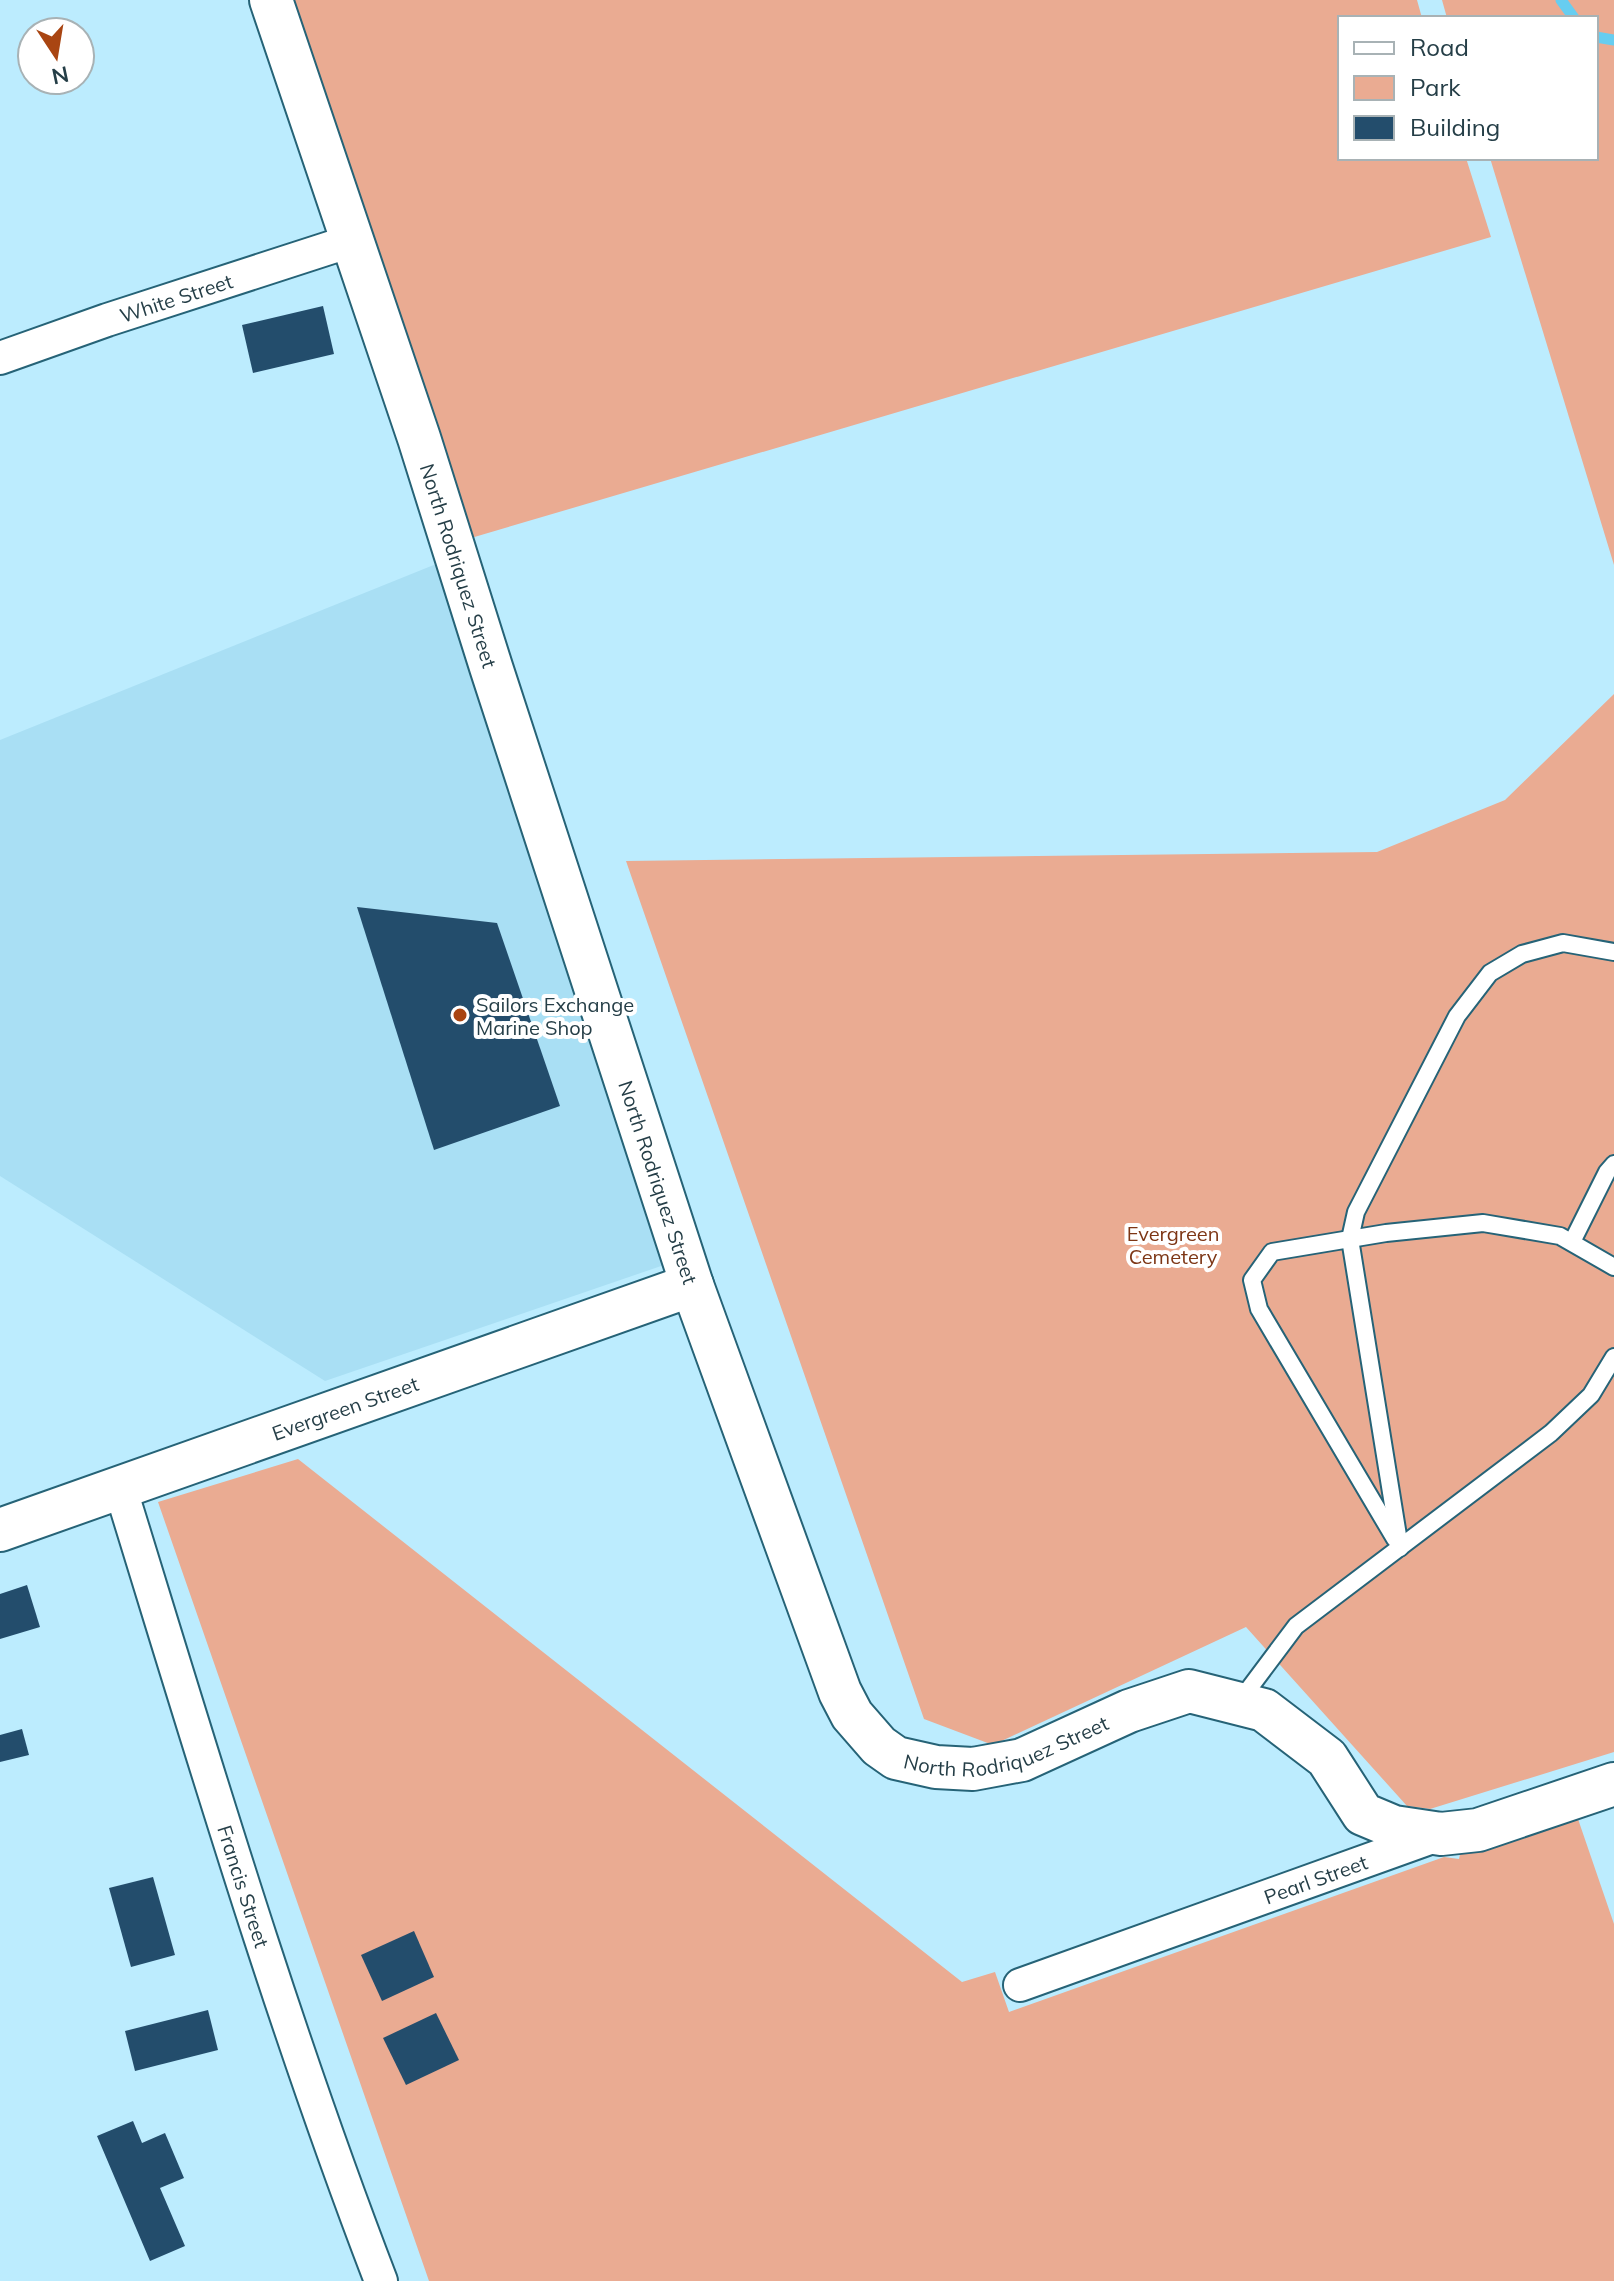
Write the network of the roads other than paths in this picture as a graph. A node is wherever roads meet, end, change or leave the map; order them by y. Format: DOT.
graph roads {
  1 [pos="271,0"];
  2 [pos="354,240"];
  3 [pos="0,358"];
  4 [pos="1614,952"];
  5 [pos="1614,1164"];
  6 [pos="1350,1239"];
  7 [pos="1572,1242"];
  8 [pos="1614,1267"];
  9 [pos="692,1285"];
  10 [pos="1614,1357"];
  11 [pos="120,1487"];
  12 [pos="0,1530"];
  13 [pos="1400,1548"];
  14 [pos="1238,1703"];
  15 [pos="1614,1784"];
  16 [pos="1441,1834"];
  17 [pos="1020,1985"];
  18 [pos="381,2281"];
  1 -- 2 [label="street, North Rodriquez Street"];
  2 -- 3 [label="street, White Street"];
  2 -- 9 [label="street, North Rodriquez Street"];
  4 -- 6 [label="lane"];
  5 -- 7 [label="lane"];
  6 -- 7 [label="lane"];
  6 -- 13 [label="lane"];
  6 -- 13 [label="lane"];
  7 -- 8 [label="lane"];
  9 -- 11 [label="street, Evergreen Street"];
  9 -- 14 [label="street, North Rodriquez Street"];
  10 -- 13 [label="lane"];
  11 -- 12 [label="street, Evergreen Street"];
  11 -- 18 [label="street, Francis Street"];
  13 -- 14 [label="lane"];
  14 -- 16 [label="street, North Rodriquez Street"];
  15 -- 16 [label="street, Pearl Street"];
  16 -- 17 [label="street, Pearl Street"];
}
